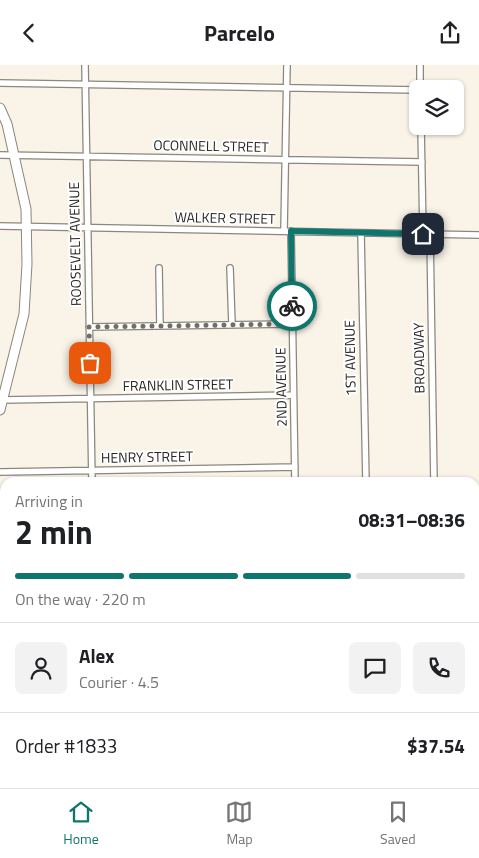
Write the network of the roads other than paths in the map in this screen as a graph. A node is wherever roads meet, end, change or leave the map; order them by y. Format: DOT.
graph roads {
  1 [pos="85,65"];
  2 [pos="287,65"];
  3 [pos="420,65"];
  4 [pos="419,80"];
  5 [pos="0,83"];
  6 [pos="85,85"];
  7 [pos="286,88"];
  8 [pos="409,90"];
  9 [pos="0,108"];
  10 [pos="421,135"];
  11 [pos="0,155"];
  12 [pos="14,155"];
  13 [pos="86,156"];
  14 [pos="285,160"];
  15 [pos="422,162"];
  16 [pos="0,226"];
  17 [pos="26,227"];
  18 [pos="88,228"];
  19 [pos="284,231"];
  20 [pos="291,231"];
  21 [pos="361,233"];
  22 [pos="426,234"];
  23 [pos="479,235"];
  24 [pos="159,268"];
  25 [pos="230,268"];
  26 [pos="292,324"];
  27 [pos="232,325"];
  28 [pos="160,326"];
  29 [pos="89,327"];
  30 [pos="294,395"];
  31 [pos="90,399"];
  32 [pos="2,400"];
  33 [pos="0,410"];
  34 [pos="295,467"];
  35 [pos="92,470"];
  36 [pos="0,472"];
  37 [pos="92,477"];
  38 [pos="295,477"];
  39 [pos="366,477"];
  40 [pos="434,477"];
  1 -- 6 [label="street, ROOSEVELT AVENUE"];
  2 -- 7 [label="street"];
  3 -- 4 [label="street"];
  5 -- 6 [label="street"];
  6 -- 7 [label="street"];
  6 -- 13 [label="street, ROOSEVELT AVENUE"];
  7 -- 8 [label="street"];
  7 -- 14 [label="street"];
  9 -- 12 [label="street"];
  10 -- 15 [label="street, BROADWAY"];
  11 -- 12 [label="street, OCONNELL STREET"];
  12 -- 13 [label="street, OCONNELL STREET"];
  12 -- 17 [label="street"];
  13 -- 14 [label="street, OCONNELL STREET"];
  13 -- 18 [label="street, ROOSEVELT AVENUE"];
  14 -- 15 [label="street, OCONNELL STREET"];
  14 -- 19 [label="street"];
  15 -- 22 [label="street, BROADWAY"];
  16 -- 17 [label="street, WALKER STREET"];
  17 -- 18 [label="street, WALKER STREET"];
  17 -- 32 [label="street"];
  18 -- 19 [label="street, WALKER STREET"];
  18 -- 29 [label="street, ROOSEVELT AVENUE"];
  19 -- 20 [label="street, WALKER STREET"];
  20 -- 21 [label="street, WALKER STREET"];
  20 -- 26 [label="street, 2ND AVENUE"];
  21 -- 22 [label="street, WALKER STREET"];
  21 -- 39 [label="street, 1ST AVENUE"];
  22 -- 23 [label="street, WALKER STREET"];
  22 -- 40 [label="street, BROADWAY"];
  24 -- 28 [label="street"];
  25 -- 27 [label="street"];
  26 -- 27 [label="street"];
  26 -- 30 [label="street, 2ND AVENUE"];
  27 -- 28 [label="street"];
  28 -- 29 [label="street"];
  29 -- 31 [label="street, ROOSEVELT AVENUE"];
  30 -- 31 [label="street, FRANKLIN STREET"];
  30 -- 34 [label="street, 2ND AVENUE"];
  31 -- 32 [label="street, FRANKLIN STREET"];
  31 -- 35 [label="street, ROOSEVELT AVENUE"];
  32 -- 33 [label="street"];
  34 -- 35 [label="street, HENRY STREET"];
  34 -- 38 [label="street, 2ND AVENUE"];
  35 -- 36 [label="street, HENRY STREET"];
  35 -- 37 [label="street, ROOSEVELT AVENUE"];
}
